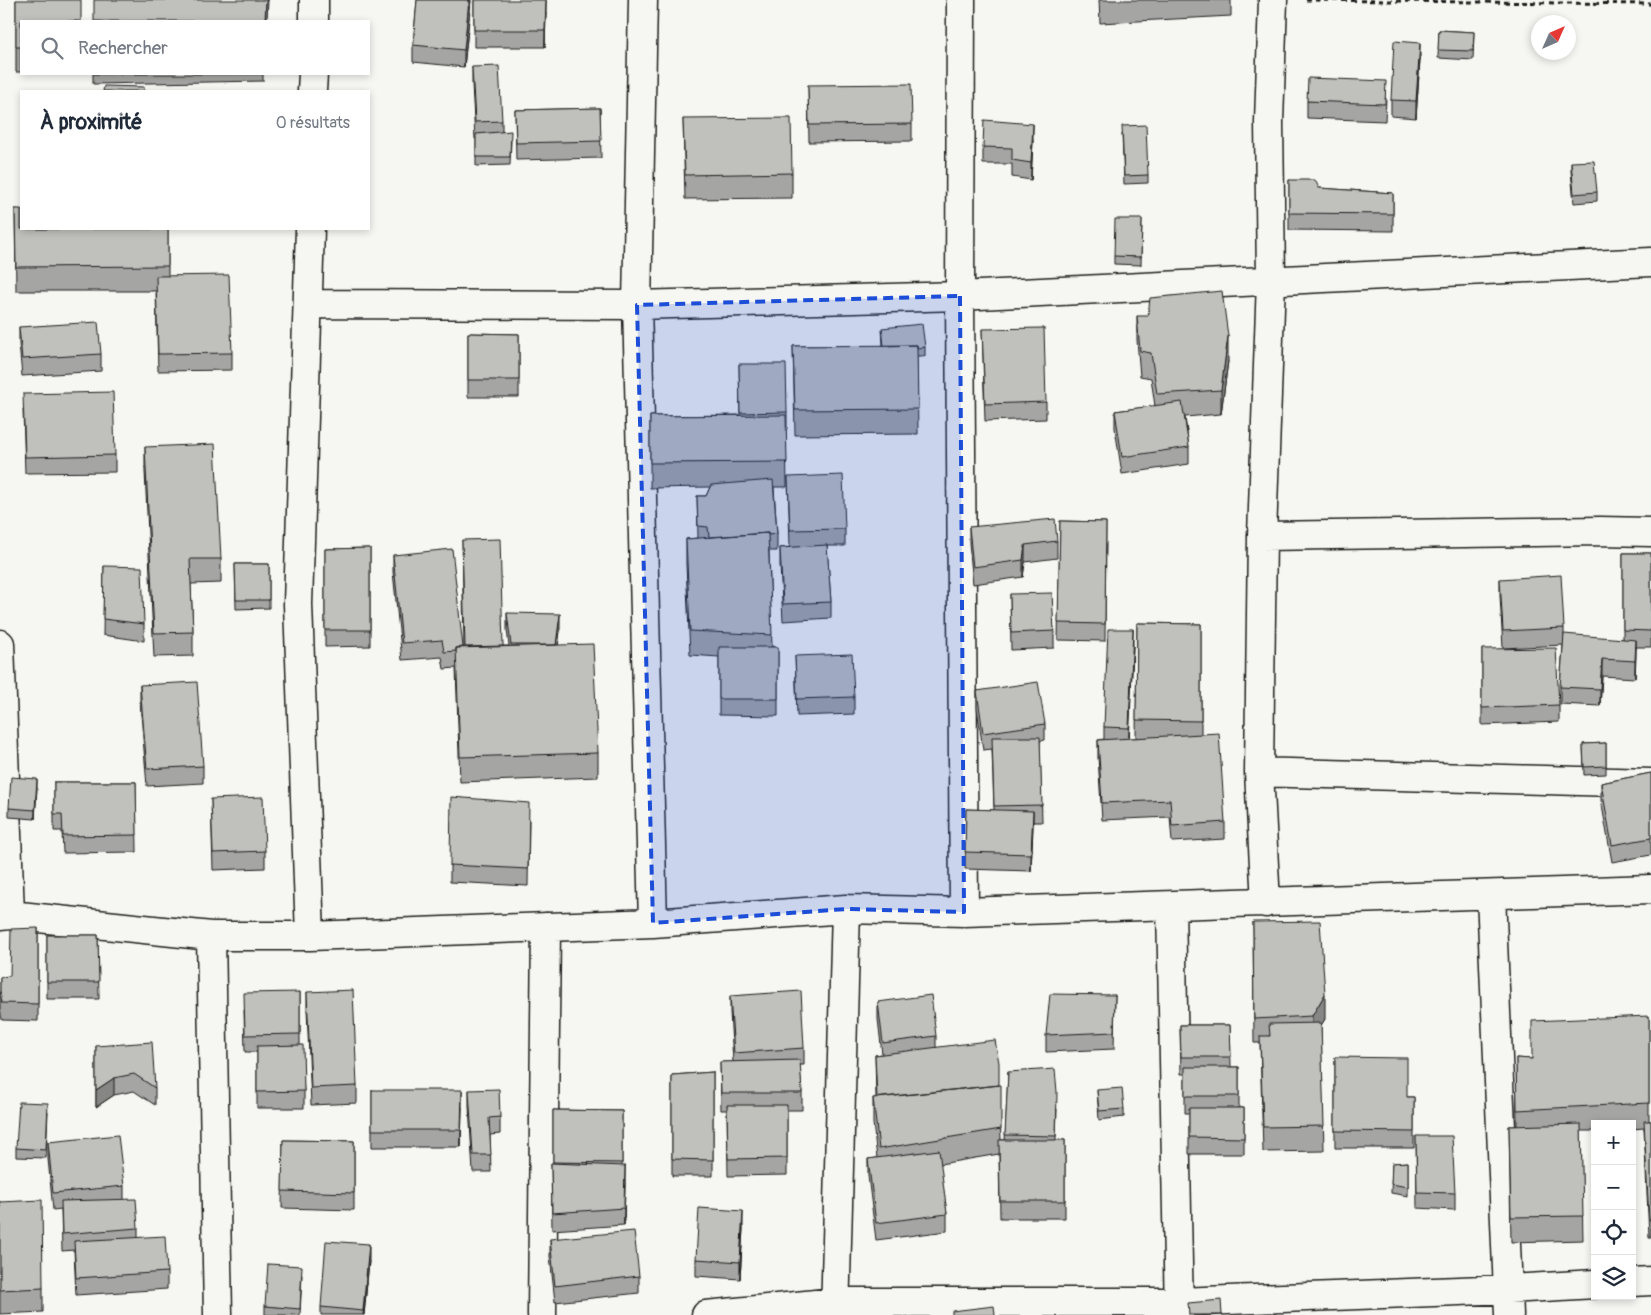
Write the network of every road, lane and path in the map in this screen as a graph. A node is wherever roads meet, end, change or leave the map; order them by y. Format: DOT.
graph roads {
  1 [pos="314,0"];
  2 [pos="643,0"];
  3 [pos="962,0"];
  4 [pos="1273,0"];
  5 [pos="1651,4"];
  6 [pos="314,20"];
  7 [pos="313,75"];
  8 [pos="312,90"];
  9 [pos="310,230"];
  10 [pos="1651,262"];
  11 [pos="1271,280"];
  12 [pos="960,296"];
  13 [pos="309,304"];
  14 [pos="637,305"];
  15 [pos="1651,532"];
  16 [pos="1262,536"];
  17 [pos="0,644"];
  18 [pos="1259,772"];
  19 [pos="1651,783"];
  20 [pos="1651,889"];
  21 [pos="1491,895"];
  22 [pos="1266,903"];
  23 [pos="1171,906"];
  24 [pos="846,909"];
  25 [pos="964,912"];
  26 [pos="5,915"];
  27 [pos="652,923"];
  28 [pos="546,927"];
  29 [pos="211,936"];
  30 [pos="310,936"];
  31 [pos="1651,1281"];
  32 [pos="1636,1282"];
  33 [pos="1591,1285"];
  34 [pos="1509,1302"];
  35 [pos="835,1308"];
  36 [pos="1179,1308"];
  37 [pos="218,1315"];
  38 [pos="542,1315"];
  39 [pos="706,1315"];
  1 -- 6 [label="street"];
  2 -- 14 [label="street"];
  3 -- 12 [label="street"];
  4 -- 5 [label="path"];
  4 -- 11 [label="street"];
  7 -- 8 [label="street"];
  9 -- 13 [label="street"];
  10 -- 11 [label="street"];
  11 -- 12 [label="street"];
  11 -- 16 [label="street"];
  12 -- 14 [label="street"];
  12 -- 25 [label="street"];
  13 -- 14 [label="street"];
  13 -- 30 [label="street"];
  14 -- 27 [label="street"];
  15 -- 16 [label="street"];
  16 -- 18 [label="street"];
  17 -- 26 [label="street"];
  18 -- 19 [label="street"];
  18 -- 22 [label="street"];
  20 -- 21 [label="street"];
  21 -- 22 [label="street"];
  21 -- 34 [label="street"];
  22 -- 23 [label="street"];
  23 -- 25 [label="street"];
  23 -- 36 [label="street"];
  24 -- 25 [label="street"];
  24 -- 27 [label="street"];
  24 -- 35 [label="street"];
  26 -- 29 [label="street"];
  27 -- 28 [label="street"];
  28 -- 30 [label="street"];
  28 -- 38 [label="street"];
  29 -- 30 [label="street"];
  29 -- 37 [label="street"];
  31 -- 32 [label="street"];
  33 -- 34 [label="street"];
  34 -- 36 [label="street"];
  35 -- 36 [label="street"];
  35 -- 39 [label="street"];
}
